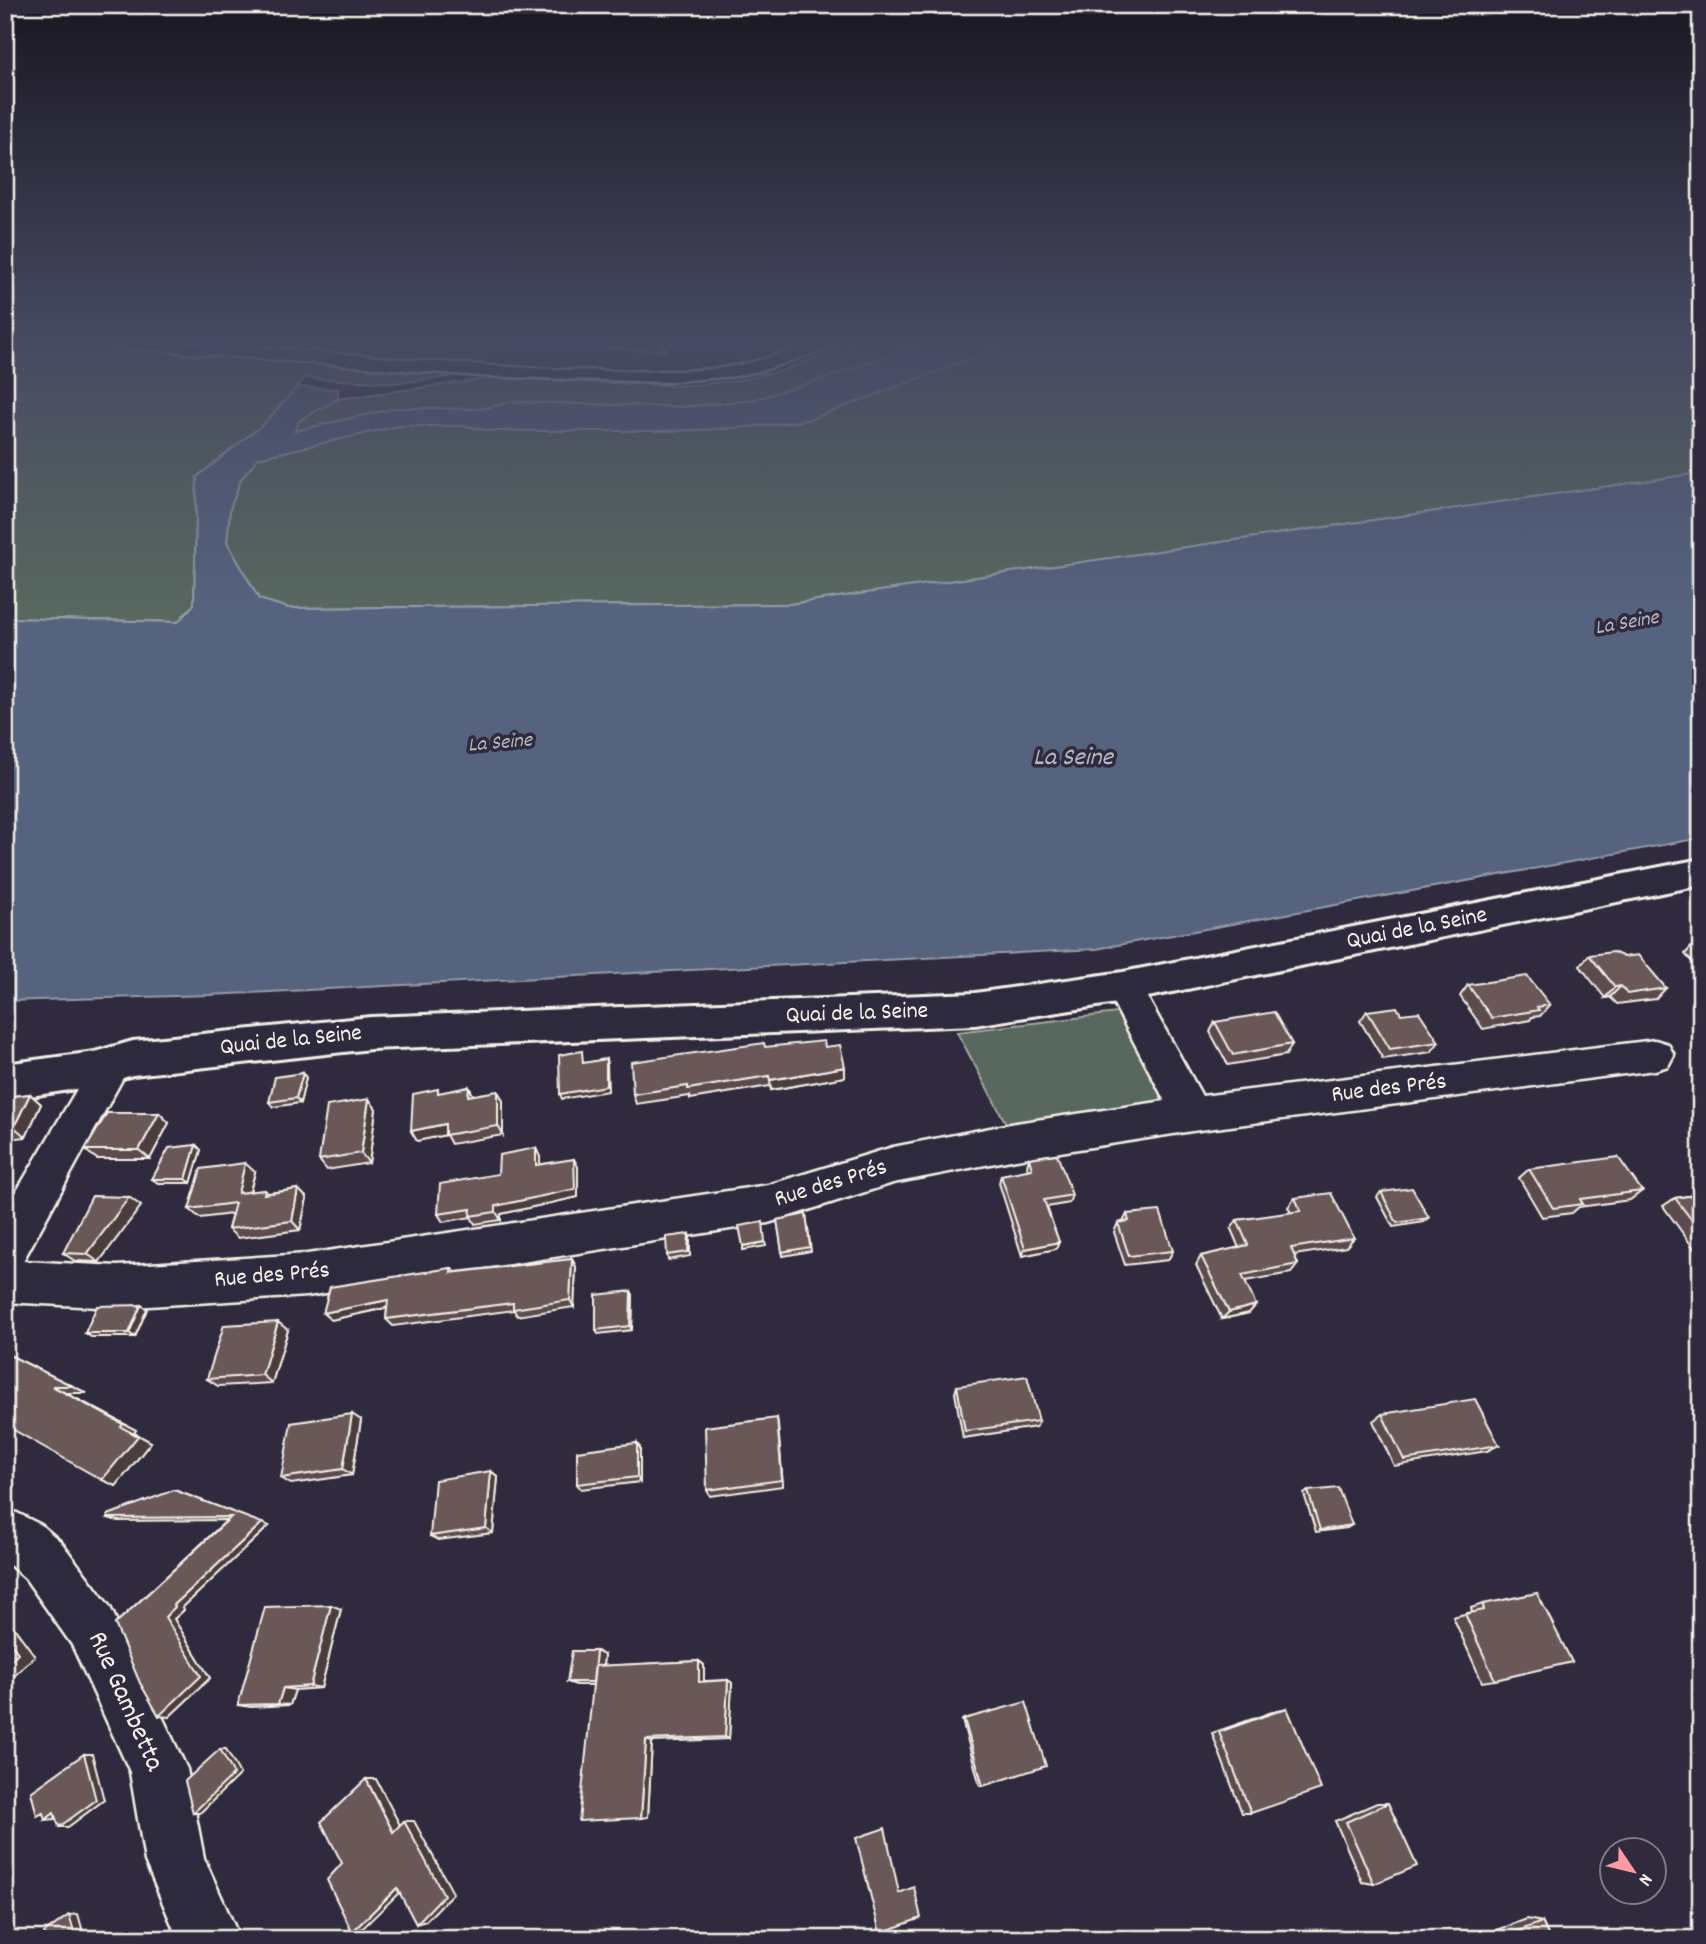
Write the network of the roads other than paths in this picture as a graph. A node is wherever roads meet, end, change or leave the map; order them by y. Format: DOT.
graph roads {
  1 [pos="1701,872"];
  2 [pos="1123,987"];
  3 [pos="1655,1055"];
  4 [pos="112,1063"];
  5 [pos="5,1082"];
  6 [pos="1192,1114"];
  7 [pos="5,1252"];
  8 [pos="5,1281"];
  9 [pos="5,1532"];
  10 [pos="209,1939"];
  1 -- 2 [label="street, Quai de la Seine"];
  2 -- 4 [label="street, Quai de la Seine"];
  2 -- 6 [label="street"];
  3 -- 6 [label="street, Rue des Prés"];
  4 -- 5 [label="street, Quai de la Seine"];
  4 -- 7 [label="street"];
  6 -- 8 [label="street, Rue des Prés"];
  9 -- 10 [label="street, Rue Gambetta"];
}
